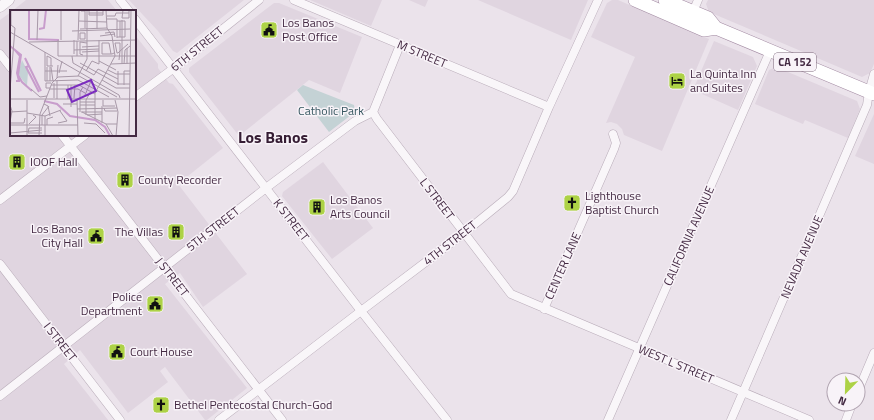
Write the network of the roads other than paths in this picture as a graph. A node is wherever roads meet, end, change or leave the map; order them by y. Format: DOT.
graph roads {
  1 [pos="9,0"];
  2 [pos="120,0"];
  3 [pos="259,0"];
  4 [pos="294,0"];
  5 [pos="598,0"];
  6 [pos="635,0"];
  7 [pos="665,0"];
  8 [pos="0,7"];
  9 [pos="128,10"];
  10 [pos="693,11"];
  11 [pos="136,20"];
  12 [pos="400,45"];
  13 [pos="770,51"];
  14 [pos="0,54"];
  15 [pos="10,67"];
  16 [pos="174,68"];
  17 [pos="874,74"];
  18 [pos="871,93"];
  19 [pos="136,95"];
  20 [pos="549,107"];
  21 [pos="373,112"];
  22 [pos="613,134"];
  23 [pos="63,136"];
  24 [pos="84,136"];
  25 [pos="71,146"];
  26 [pos="266,188"];
  27 [pos="0,200"];
  28 [pos="464,233"];
  29 [pos="0,264"];
  30 [pos="164,267"];
  31 [pos="544,309"];
  32 [pos="361,310"];
  33 [pos="63,346"];
  34 [pos="640,349"];
  35 [pos="874,353"];
  36 [pos="866,372"];
  37 [pos="258,390"];
  38 [pos="744,392"];
  39 [pos="0,396"];
  40 [pos="120,420"];
  41 [pos="219,420"];
  42 [pos="282,420"];
  43 [pos="447,420"];
  44 [pos="608,420"];
  45 [pos="732,420"];
  46 [pos="809,420"];
  1 -- 8 [label="street"];
  2 -- 9 [label="street"];
  3 -- 16 [label="street, 6TH STREET"];
  4 -- 12 [label="street, M STREET"];
  5 -- 20 [label="street, 4TH STREET"];
  6 -- 10 [label="highway"];
  7 -- 10 [label="highway, CA 152"];
  10 -- 13 [label="highway, CA 152"];
  11 -- 16 [label="street, K STREET"];
  12 -- 20 [label="street, M STREET"];
  12 -- 21 [label="street"];
  13 -- 18 [label="highway, CA 152"];
  13 -- 34 [label="street, CALIFORNIA AVENUE"];
  14 -- 15 [label="street"];
  16 -- 19 [label="street, 6TH STREET"];
  16 -- 26 [label="street, K STREET"];
  17 -- 18 [label="street, NEVADA AVENUE"];
  18 -- 38 [label="street, NEVADA AVENUE"];
  20 -- 28 [label="street, 4TH STREET"];
  21 -- 26 [label="street, 5TH STREET"];
  21 -- 28 [label="street, L STREET"];
  22 -- 31 [label="street, CENTER LANE"];
  23 -- 25 [label="street, J STREET"];
  24 -- 25 [label="street"];
  25 -- 27 [label="street"];
  25 -- 30 [label="street, J STREET"];
  26 -- 30 [label="street, 5TH STREET"];
  26 -- 32 [label="street, K STREET"];
  28 -- 31 [label="street, L STREET"];
  28 -- 32 [label="street, 4TH STREET"];
  29 -- 33 [label="street, I STREET"];
  30 -- 33 [label="street, 5TH STREET"];
  30 -- 37 [label="street, J STREET"];
  31 -- 34 [label="street, WEST L STREET"];
  32 -- 37 [label="street, 4TH STREET"];
  32 -- 43 [label="street, K STREET"];
  33 -- 39 [label="street, 5TH STREET"];
  33 -- 40 [label="street, I STREET"];
  34 -- 38 [label="street, WEST L STREET"];
  34 -- 44 [label="street, CALIFORNIA AVENUE"];
  35 -- 36 [label="street"];
  37 -- 41 [label="street, 4TH STREET"];
  37 -- 42 [label="street, J STREET"];
  38 -- 45 [label="street, NEVADA AVENUE"];
  38 -- 46 [label="street, WEST L STREET"];
}
